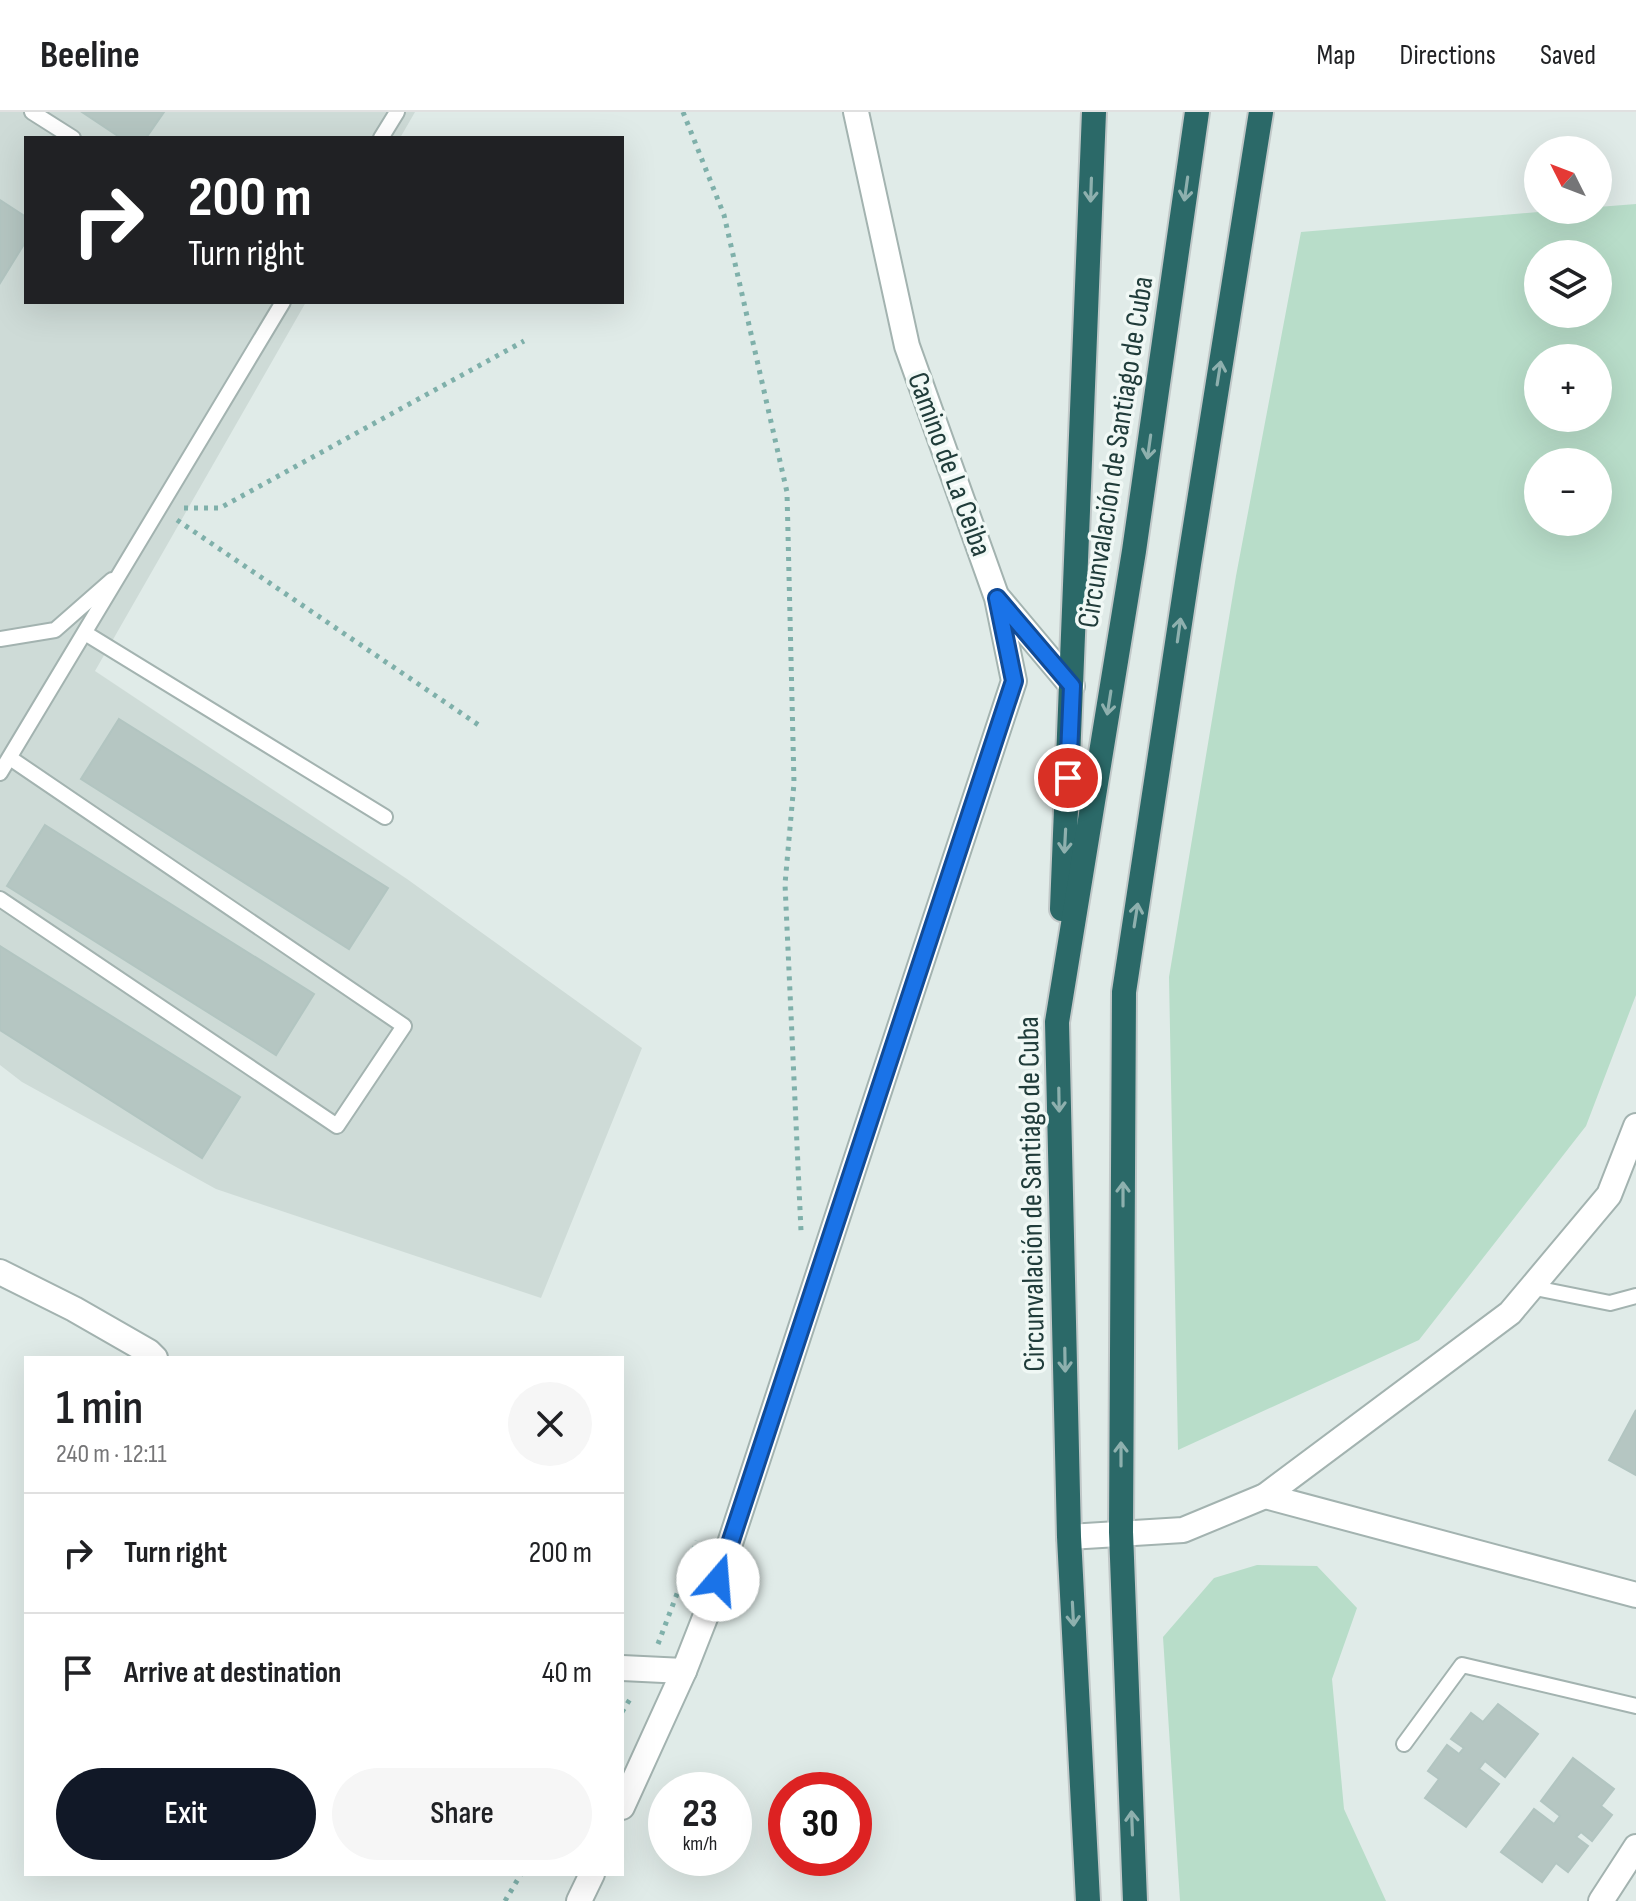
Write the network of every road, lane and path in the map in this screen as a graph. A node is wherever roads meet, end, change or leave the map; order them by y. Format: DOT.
graph roads {
  1 [pos="32,112"];
  2 [pos="397,112"];
  3 [pos="683,112"];
  4 [pos="856,112"];
  5 [pos="1094,112"];
  6 [pos="1197,112"];
  7 [pos="1261,112"];
  8 [pos="70,136"];
  9 [pos="382,136"];
  10 [pos="282,304"];
  11 [pos="524,341"];
  12 [pos="159,508"];
  13 [pos="121,572"];
  14 [pos="997,598"];
  15 [pos="85,633"];
  16 [pos="0,639"];
  17 [pos="1072,686"];
  18 [pos="480,726"];
  19 [pos="10,758"];
  20 [pos="0,773"];
  21 [pos="385,817"];
  22 [pos="0,899"];
  23 [pos="1057,1022"];
  24 [pos="1636,1126"];
  25 [pos="801,1231"];
  26 [pos="0,1272"];
  27 [pos="1530,1287"];
  28 [pos="1636,1296"];
  29 [pos="153,1356"];
  30 [pos="1265,1496"];
  31 [pos="1121,1532"];
  32 [pos="1069,1537"];
  33 [pos="698,1539"];
  34 [pos="1636,1595"];
  35 [pos="624,1668"];
  36 [pos="648,1669"];
  37 [pos="684,1671"];
  38 [pos="1636,1706"];
  39 [pos="624,1709"];
  40 [pos="1404,1744"];
  41 [pos="624,1803"];
  42 [pos="1636,1847"];
  43 [pos="520,1876"];
  44 [pos="591,1876"];
  45 [pos="505,1901"];
  46 [pos="579,1901"];
  47 [pos="1088,1901"];
  48 [pos="1135,1901"];
  49 [pos="1601,1901"];
  1 -- 8 [label="lane"];
  2 -- 9 [label="lane"];
  3 -- 25 [label="path"];
  4 -- 14 [label="street, Camino de La Ceiba"];
  5 -- 17 [label="highway, one-way"];
  6 -- 23 [label="highway, Circunvalación de Santiago de Cuba, one-way"];
  31 -- 7 [label="highway, one-way"];
  10 -- 12 [label="lane"];
  11 -- 12 [label="path"];
  12 -- 13 [label="lane"];
  12 -- 18 [label="path"];
  13 -- 15 [label="lane"];
  13 -- 16 [label="lane"];
  14 -- 17 [label="street"];
  14 -- 37 [label="street, Camino de La Ceiba"];
  15 -- 19 [label="lane"];
  15 -- 21 [label="lane"];
  17 -- 23 [label="highway, one-way"];
  19 -- 20 [label="lane"];
  19 -- 22 [label="lane"];
  23 -- 32 [label="highway, Circunvalación de Santiago de Cuba, one-way"];
  24 -- 27 [label="street"];
  26 -- 29 [label="street"];
  27 -- 28 [label="lane"];
  27 -- 30 [label="street"];
  30 -- 31 [label="street"];
  30 -- 34 [label="street"];
  31 -- 32 [label="street"];
  48 -- 31 [label="highway, one-way"];
  32 -- 47 [label="highway, Circunvalación de Santiago de Cuba, one-way"];
  33 -- 36 [label="path"];
  35 -- 36 [label="street"];
  36 -- 37 [label="street"];
  36 -- 39 [label="path"];
  37 -- 41 [label="street, Camino de La Ceiba"];
  38 -- 40 [label="lane"];
  42 -- 49 [label="street"];
  43 -- 45 [label="path"];
  44 -- 46 [label="street"];
}
